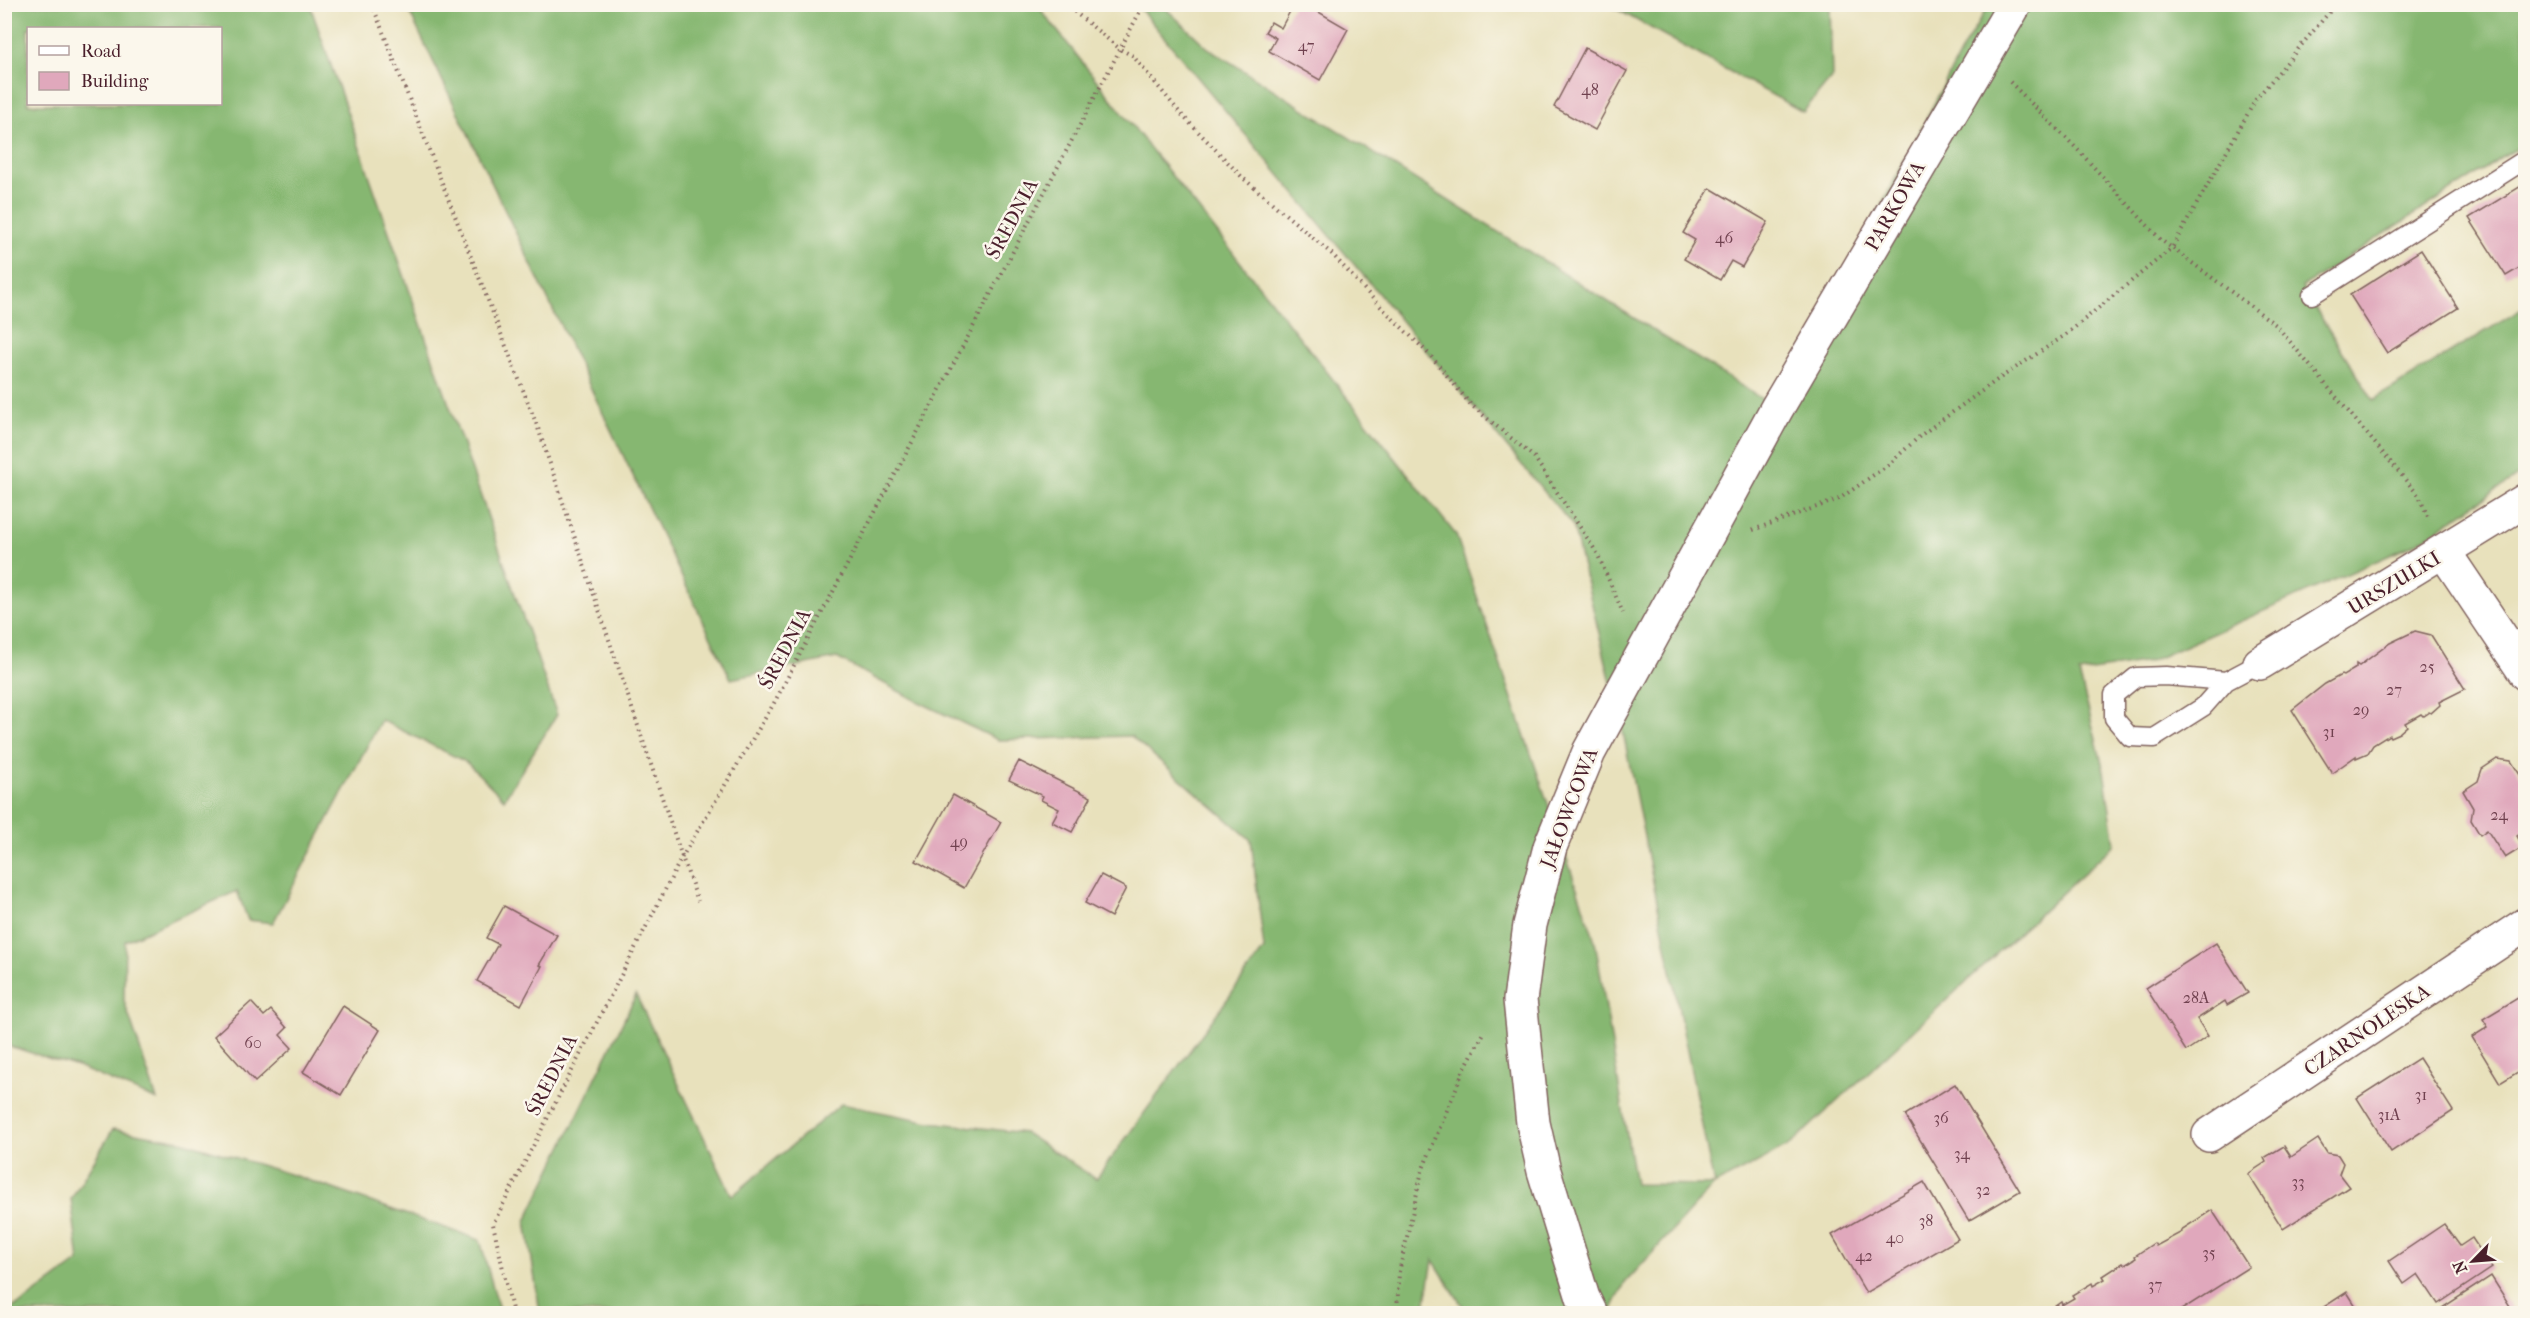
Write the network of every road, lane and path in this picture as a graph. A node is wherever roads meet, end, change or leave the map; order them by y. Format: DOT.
graph roads {
  1 [pos="372,4"];
  2 [pos="1065,4"];
  3 [pos="1144,4"];
  4 [pos="2015,4"];
  5 [pos="2336,4"];
  6 [pos="1120,49"];
  7 [pos="1984,56"];
  8 [pos="2526,159"];
  9 [pos="2172,248"];
  10 [pos="2312,295"];
  11 [pos="1777,408"];
  12 [pos="2526,500"];
  13 [pos="1748,532"];
  14 [pos="2444,552"];
  15 [pos="2260,663"];
  16 [pos="1635,666"];
  17 [pos="2526,674"];
  18 [pos="2226,681"];
  19 [pos="682,857"];
  20 [pos="698,901"];
  21 [pos="2526,924"];
  22 [pos="1487,1028"];
  23 [pos="2209,1135"];
  24 [pos="513,1314"];
  25 [pos="1397,1314"];
  26 [pos="1591,1314"];
  1 -- 19 [label="path"];
  2 -- 6 [label="path"];
  3 -- 6 [label="path, ŚREDNIA"];
  4 -- 7 [label="street, PARKOWA"];
  5 -- 9 [label="path"];
  6 -- 16 [label="path"];
  6 -- 19 [label="path, ŚREDNIA"];
  7 -- 9 [label="path"];
  7 -- 11 [label="street, PARKOWA"];
  8 -- 10 [label="lane"];
  9 -- 13 [label="path"];
  9 -- 14 [label="path"];
  11 -- 16 [label="street, JAŁOWCOWA"];
  12 -- 14 [label="street, URSZULKI"];
  14 -- 15 [label="street, URSZULKI"];
  14 -- 17 [label="street"];
  15 -- 18 [label="lane"];
  16 -- 26 [label="street, JAŁOWCOWA"];
  18 -- 18 [label="lane"];
  19 -- 20 [label="path"];
  19 -- 24 [label="path, ŚREDNIA"];
  21 -- 23 [label="street, CZARNOLESKA"];
  22 -- 25 [label="path"];
}
